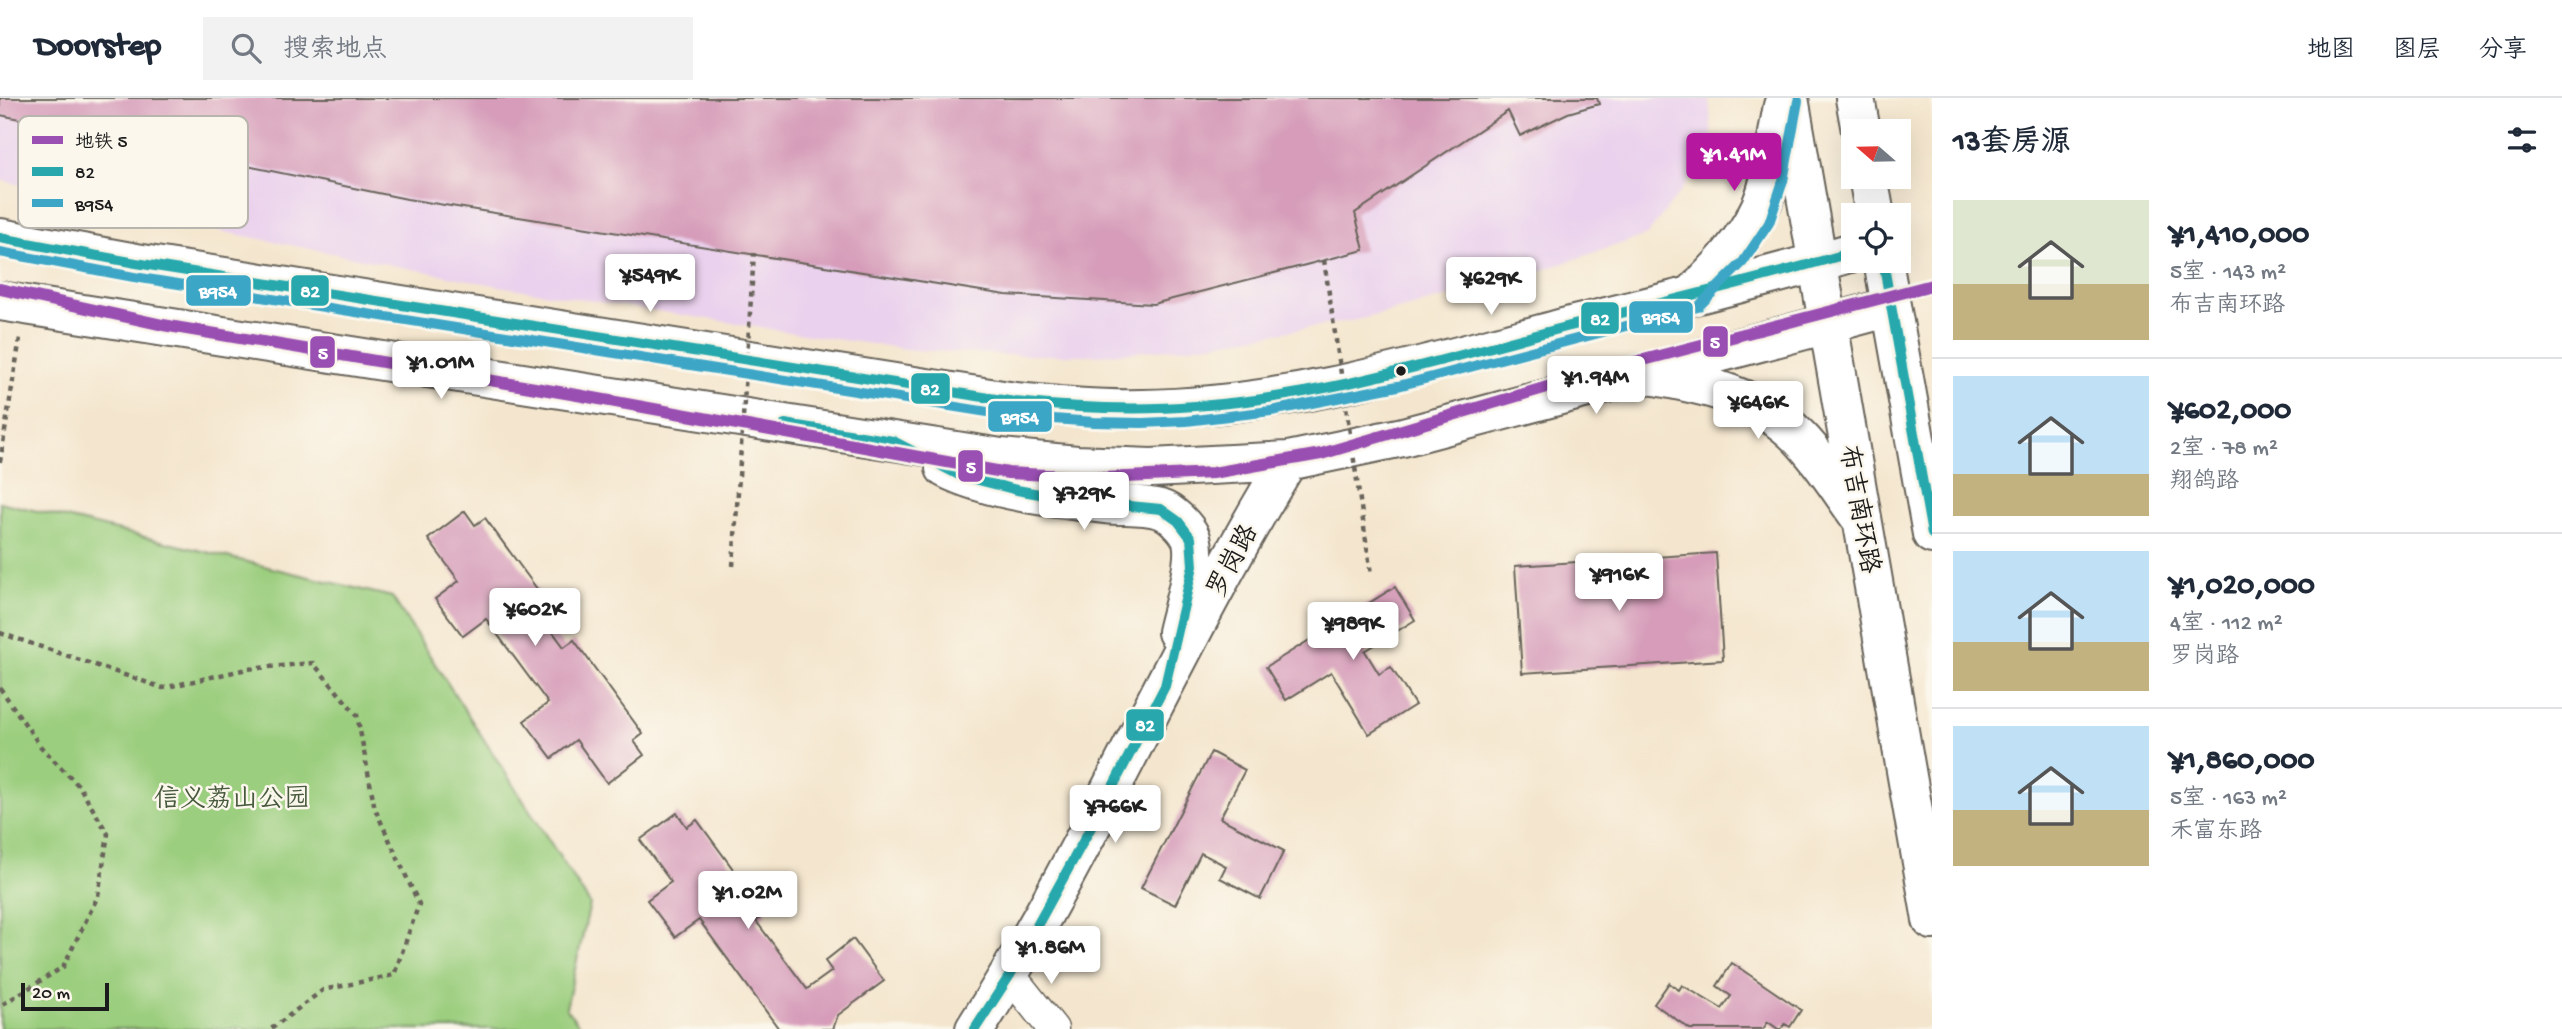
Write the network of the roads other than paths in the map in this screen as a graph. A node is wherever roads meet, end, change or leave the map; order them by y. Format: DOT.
graph roads {
  1 [pos="1787,98"];
  2 [pos="1855,98"];
  3 [pos="1859,119"];
  4 [pos="0,238"];
  5 [pos="1836,258"];
  6 [pos="1885,273"];
  7 [pos="1693,294"];
  8 [pos="13,304"];
  9 [pos="1891,307"];
  10 [pos="1829,323"];
  11 [pos="1640,374"];
  12 [pos="893,441"];
  13 [pos="1288,461"];
  14 [pos="1865,524"];
  15 [pos="1932,534"];
  16 [pos="1165,686"];
  17 [pos="1932,920"];
  18 [pos="1010,975"];
  19 [pos="975,1029"];
  20 [pos="1053,1029"];
  1 -- 5 [label="street, 布吉南环路"];
  1 -- 7 [label="street"];
  2 -- 3 [label="street"];
  4 -- 7 [label="street"];
  5 -- 7 [label="street"];
  5 -- 10 [label="street, 布吉南环路"];
  6 -- 9 [label="street"];
  8 -- 12 [label="street"];
  9 -- 10 [label="street"];
  9 -- 15 [label="street"];
  10 -- 11 [label="street"];
  10 -- 14 [label="street, 布吉南环路"];
  11 -- 13 [label="street"];
  11 -- 14 [label="street"];
  12 -- 13 [label="street"];
  12 -- 16 [label="street"];
  13 -- 16 [label="street, 罗岗路"];
  14 -- 17 [label="street, 布吉南环路"];
  16 -- 18 [label="street, 罗岗路"];
  18 -- 19 [label="street, 罗岗路"];
  18 -- 20 [label="street"];
}
